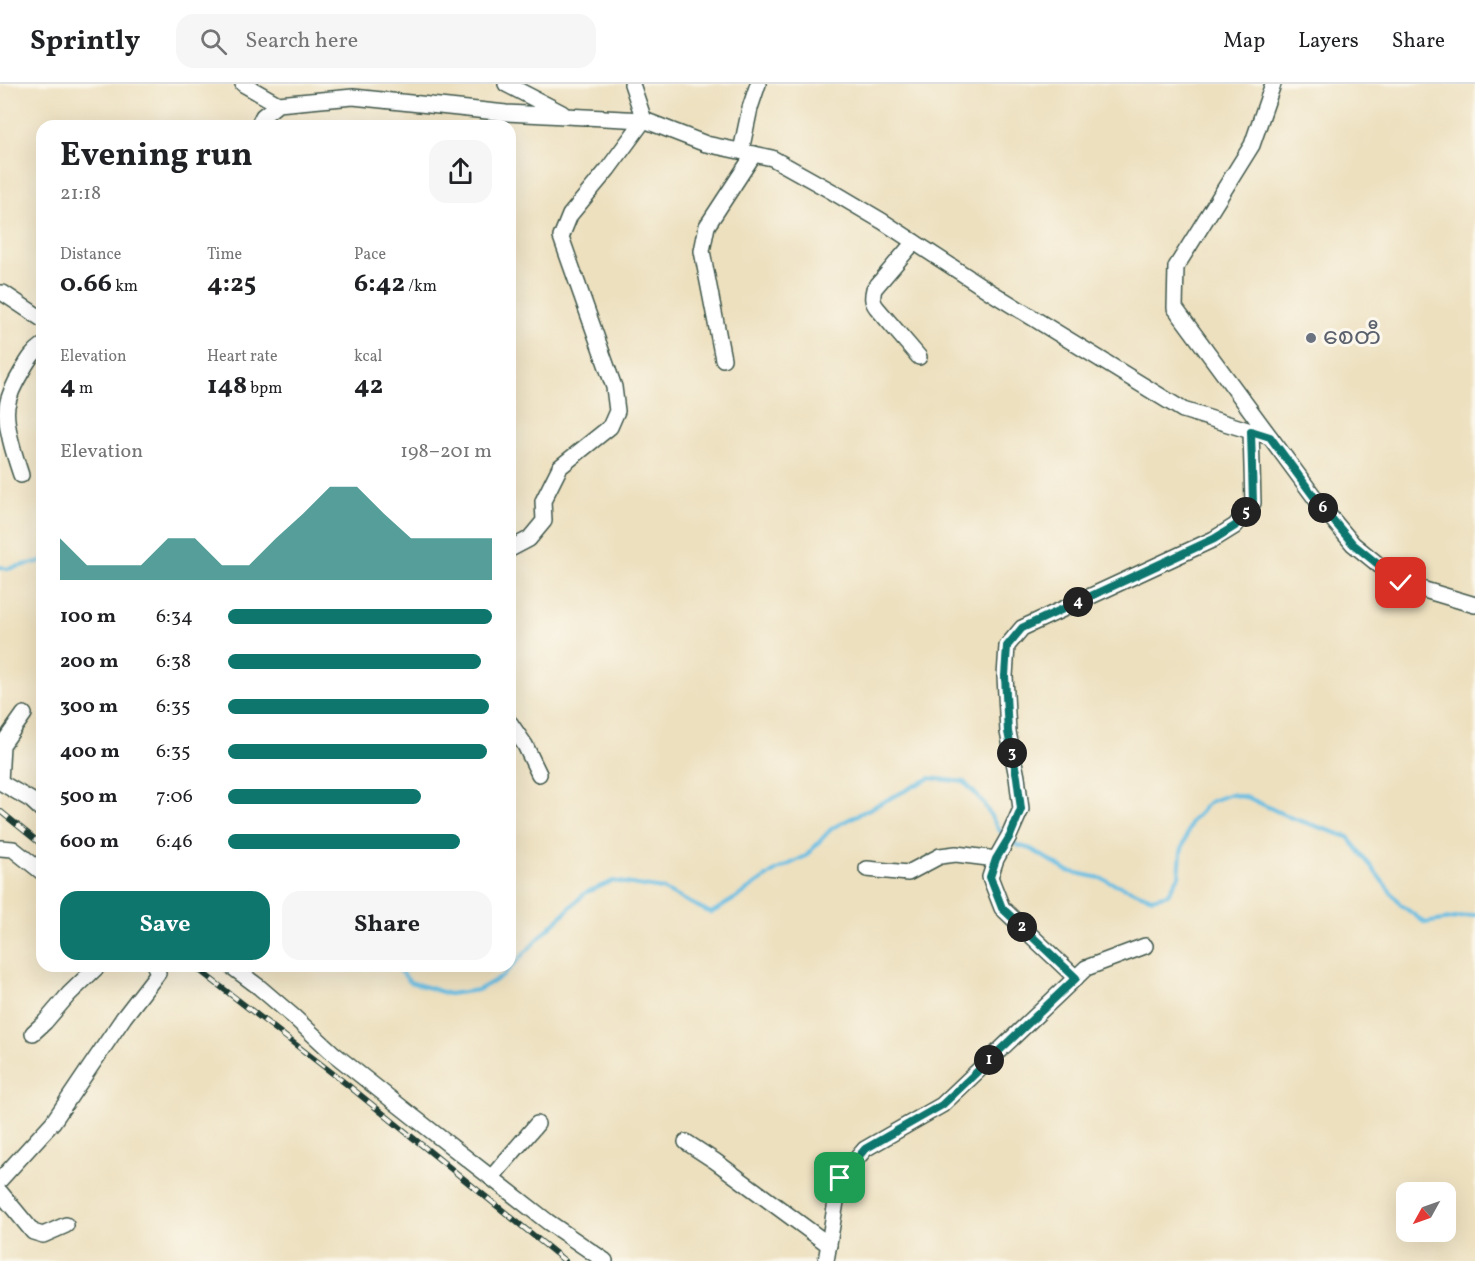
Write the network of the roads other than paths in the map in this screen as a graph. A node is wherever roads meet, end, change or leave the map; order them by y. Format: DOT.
graph roads {
  1 [pos="243,84"];
  2 [pos="506,84"];
  3 [pos="632,84"];
  4 [pos="758,84"];
  5 [pos="1269,86"];
  6 [pos="278,104"];
  7 [pos="569,116"];
  8 [pos="261,120"];
  9 [pos="644,120"];
  10 [pos="748,153"];
  11 [pos="914,242"];
  12 [pos="0,293"];
  13 [pos="36,315"];
  14 [pos="36,350"];
  15 [pos="919,357"];
  16 [pos="723,359"];
  17 [pos="1251,431"];
  18 [pos="1270,437"];
  19 [pos="21,475"];
  20 [pos="516,546"];
  21 [pos="1475,605"];
  22 [pos="24,714"];
  23 [pos="516,732"];
  24 [pos="539,774"];
  25 [pos="0,782"];
  26 [pos="36,805"];
  27 [pos="1003,847"];
  28 [pos="0,848"];
  29 [pos="36,867"];
  30 [pos="867,869"];
  31 [pos="1145,946"];
  32 [pos="92,972"];
  33 [pos="158,972"];
  34 [pos="239,972"];
  35 [pos="1076,978"];
  36 [pos="33,1033"];
  37 [pos="537,1124"];
  38 [pos="686,1142"];
  39 [pos="491,1178"];
  40 [pos="0,1180"];
  41 [pos="0,1192"];
  42 [pos="66,1225"];
  43 [pos="829,1245"];
  44 [pos="605,1261"];
  45 [pos="826,1261"];
  1 -- 6 [label="street"];
  2 -- 7 [label="street"];
  3 -- 9 [label="street"];
  4 -- 10 [label="street"];
  5 -- 18 [label="street"];
  6 -- 7 [label="street"];
  6 -- 8 [label="street"];
  7 -- 9 [label="street"];
  9 -- 10 [label="street"];
  9 -- 20 [label="street"];
  10 -- 11 [label="street"];
  10 -- 16 [label="street"];
  11 -- 15 [label="street"];
  11 -- 17 [label="street"];
  12 -- 13 [label="street"];
  14 -- 19 [label="street"];
  17 -- 18 [label="street"];
  17 -- 27 [label="street"];
  18 -- 21 [label="street"];
  22 -- 25 [label="street"];
  23 -- 24 [label="street"];
  25 -- 26 [label="street"];
  27 -- 30 [label="street"];
  27 -- 35 [label="street"];
  28 -- 29 [label="street"];
  31 -- 35 [label="street"];
  32 -- 36 [label="street"];
  33 -- 40 [label="street"];
  34 -- 39 [label="street"];
  35 -- 43 [label="street"];
  37 -- 39 [label="street"];
  38 -- 43 [label="street"];
  39 -- 44 [label="street"];
  41 -- 42 [label="street"];
  43 -- 45 [label="street"];
}
